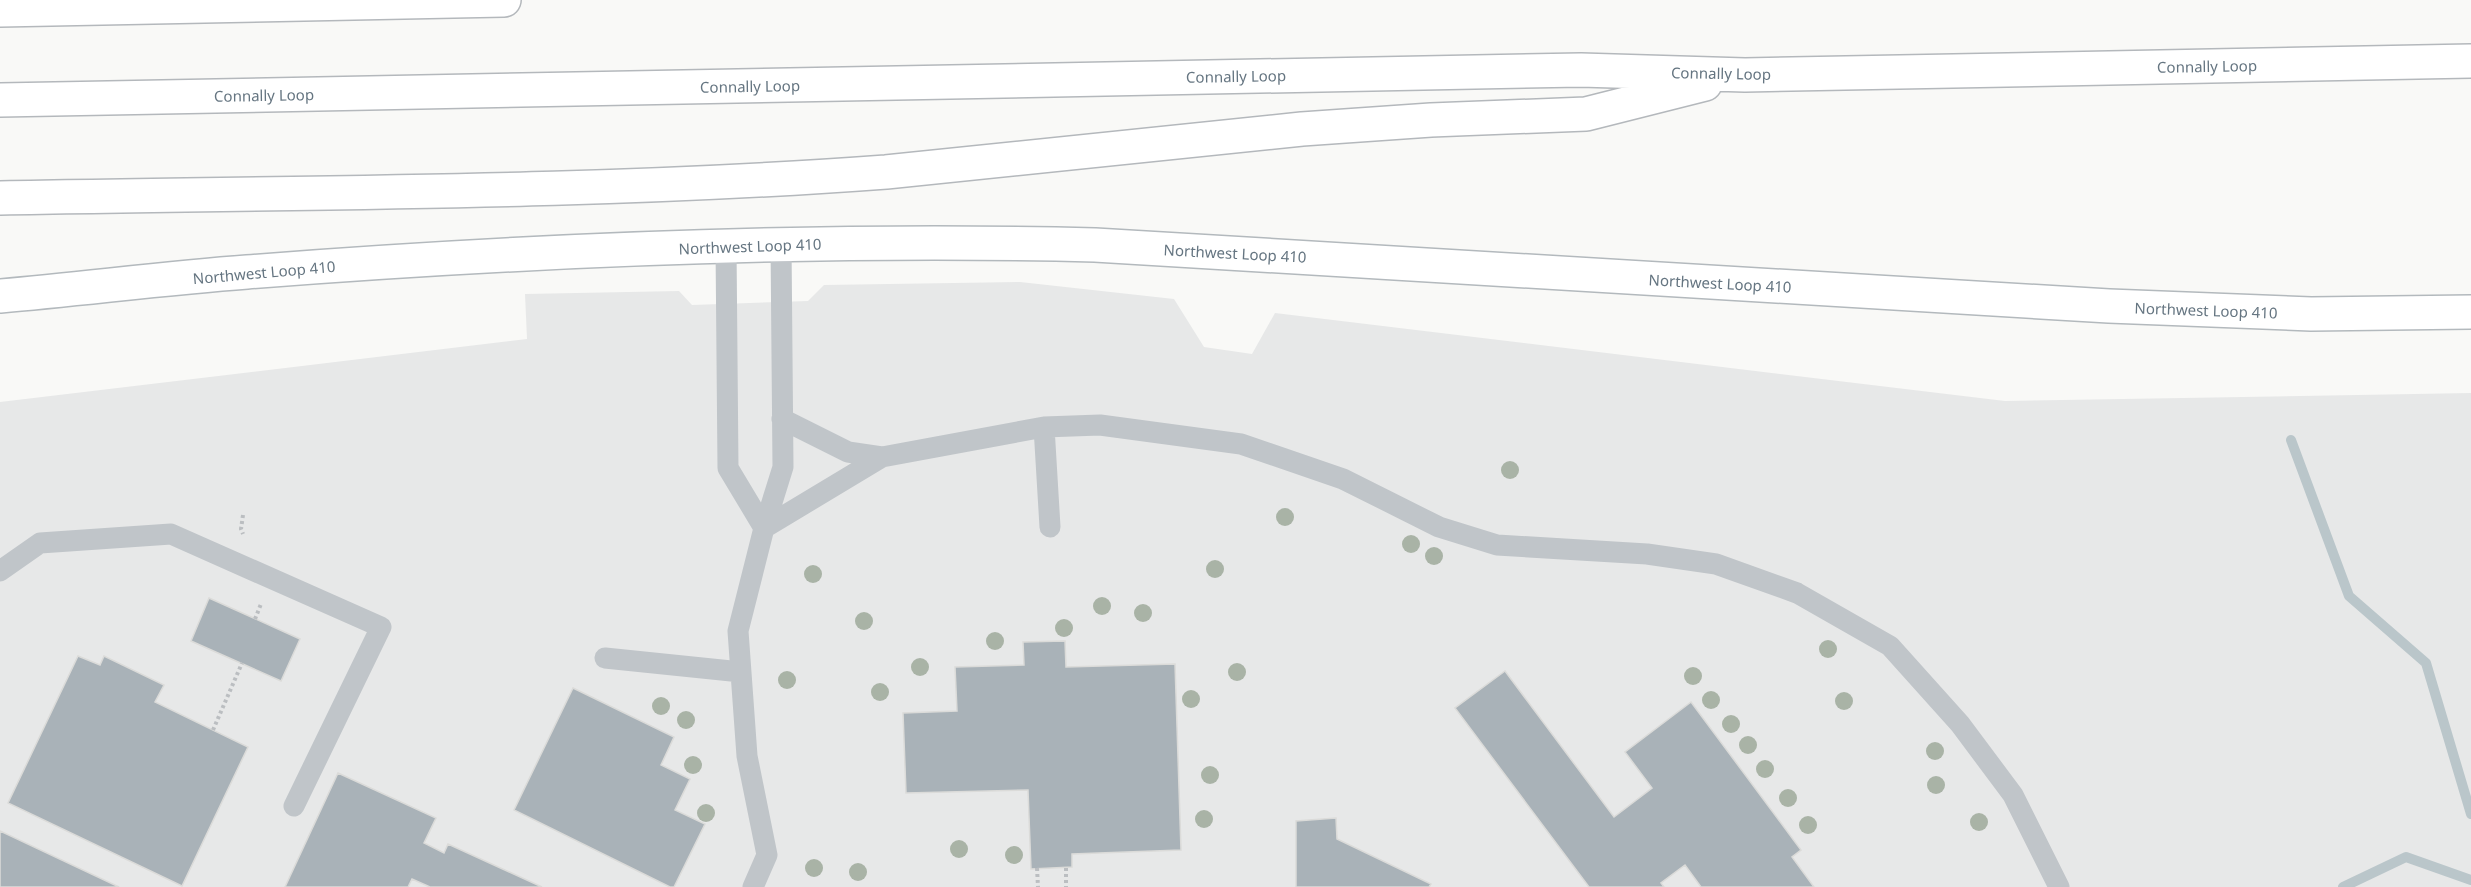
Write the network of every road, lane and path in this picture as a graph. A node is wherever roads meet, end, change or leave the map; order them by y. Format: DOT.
graph roads {
  1 [pos="504,0"];
  2 [pos="0,10"];
  3 [pos="2471,61"];
  4 [pos="1745,75"];
  5 [pos="0,100"];
  6 [pos="0,198"];
  7 [pos="781,244"];
  8 [pos="726,246"];
  9 [pos="0,296"];
  10 [pos="2471,312"];
  11 [pos="782,419"];
  12 [pos="1044,427"];
  13 [pos="882,456"];
  14 [pos="1050,527"];
  15 [pos="764,528"];
  16 [pos="0,571"];
  17 [pos="605,658"];
  18 [pos="242,663"];
  19 [pos="741,672"];
  20 [pos="213,730"];
  21 [pos="294,806"];
  22 [pos="1037,868"];
  23 [pos="1066,868"];
  24 [pos="753,887"];
  25 [pos="1038,887"];
  26 [pos="1066,887"];
  27 [pos="2059,887"];
  1 -- 2 [label="main road"];
  3 -- 4 [label="main road, Connally Loop"];
  4 -- 5 [label="main road, Connally Loop"];
  4 -- 6 [label="main road"];
  7 -- 8 [label="main road, Northwest Loop 410"];
  7 -- 10 [label="main road, Northwest Loop 410"];
  7 -- 11 [label="lane"];
  8 -- 9 [label="main road, Northwest Loop 410"];
  8 -- 15 [label="lane"];
  11 -- 13 [label="lane"];
  11 -- 15 [label="lane"];
  12 -- 13 [label="lane"];
  12 -- 14 [label="lane"];
  12 -- 27 [label="lane"];
  13 -- 15 [label="lane"];
  15 -- 19 [label="lane"];
  16 -- 21 [label="lane"];
  17 -- 19 [label="lane"];
  18 -- 20 [label="path"];
  19 -- 24 [label="lane"];
  22 -- 25 [label="path"];
  23 -- 26 [label="path"];
}
